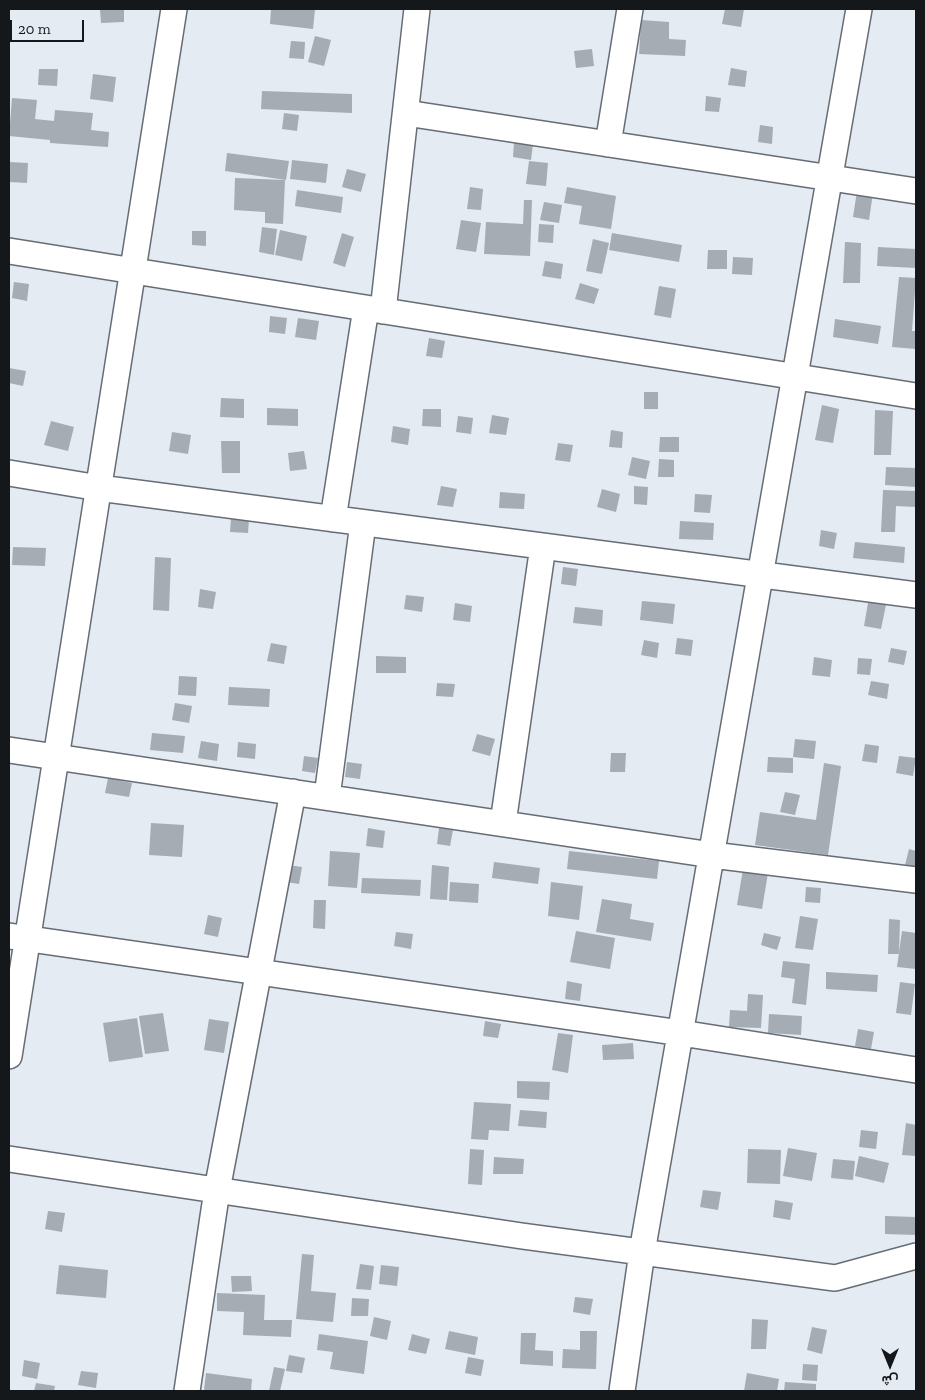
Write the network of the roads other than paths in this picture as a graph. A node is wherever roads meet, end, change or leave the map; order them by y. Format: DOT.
graph roads {
  1 [pos="174,9"];
  2 [pos="417,9"];
  3 [pos="630,9"];
  4 [pos="859,9"];
  5 [pos="406,113"];
  6 [pos="608,144"];
  7 [pos="830,178"];
  8 [pos="916,191"];
  9 [pos="9,251"];
  10 [pos="133,271"];
  11 [pos="375,310"];
  12 [pos="794,378"];
  13 [pos="916,396"];
  14 [pos="9,473"];
  15 [pos="100,488"];
  16 [pos="333,519"];
  17 [pos="363,523"];
  18 [pos="543,546"];
  19 [pos="760,574"];
  20 [pos="916,595"];
  21 [pos="9,750"];
  22 [pos="56,757"];
  23 [pos="293,792"];
  24 [pos="327,797"];
  25 [pos="503,823"];
  26 [pos="712,855"];
  27 [pos="916,880"];
  28 [pos="18,938"];
  29 [pos="259,973"];
  30 [pos="680,1033"];
  31 [pos="9,1056"];
  32 [pos="916,1070"];
  33 [pos="9,1160"];
  34 [pos="217,1190"];
  35 [pos="642,1252"];
  36 [pos="916,1256"];
  37 [pos="186,1391"];
  38 [pos="622,1391"];
  1 -- 10 [label="street"];
  2 -- 5 [label="street"];
  3 -- 6 [label="street"];
  4 -- 7 [label="street"];
  5 -- 6 [label="street"];
  5 -- 11 [label="street"];
  6 -- 7 [label="street"];
  7 -- 8 [label="street"];
  7 -- 12 [label="street"];
  9 -- 10 [label="street"];
  10 -- 11 [label="street"];
  10 -- 15 [label="street"];
  11 -- 12 [label="street"];
  11 -- 16 [label="street"];
  12 -- 13 [label="street"];
  12 -- 19 [label="street"];
  14 -- 15 [label="street"];
  15 -- 16 [label="street"];
  15 -- 22 [label="street"];
  16 -- 17 [label="street"];
  17 -- 18 [label="street"];
  17 -- 24 [label="street"];
  18 -- 19 [label="street"];
  18 -- 25 [label="street"];
  19 -- 20 [label="street"];
  19 -- 26 [label="street"];
  21 -- 22 [label="street"];
  22 -- 23 [label="street"];
  22 -- 28 [label="street"];
  23 -- 24 [label="street"];
  23 -- 29 [label="street"];
  24 -- 25 [label="street"];
  25 -- 26 [label="street"];
  26 -- 27 [label="street"];
  26 -- 30 [label="street"];
  28 -- 29 [label="street"];
  28 -- 31 [label="street"];
  29 -- 30 [label="street"];
  29 -- 34 [label="street"];
  30 -- 32 [label="street"];
  30 -- 35 [label="street"];
  33 -- 34 [label="street"];
  34 -- 35 [label="street"];
  34 -- 37 [label="street"];
  35 -- 36 [label="street"];
  35 -- 38 [label="street"];
}
